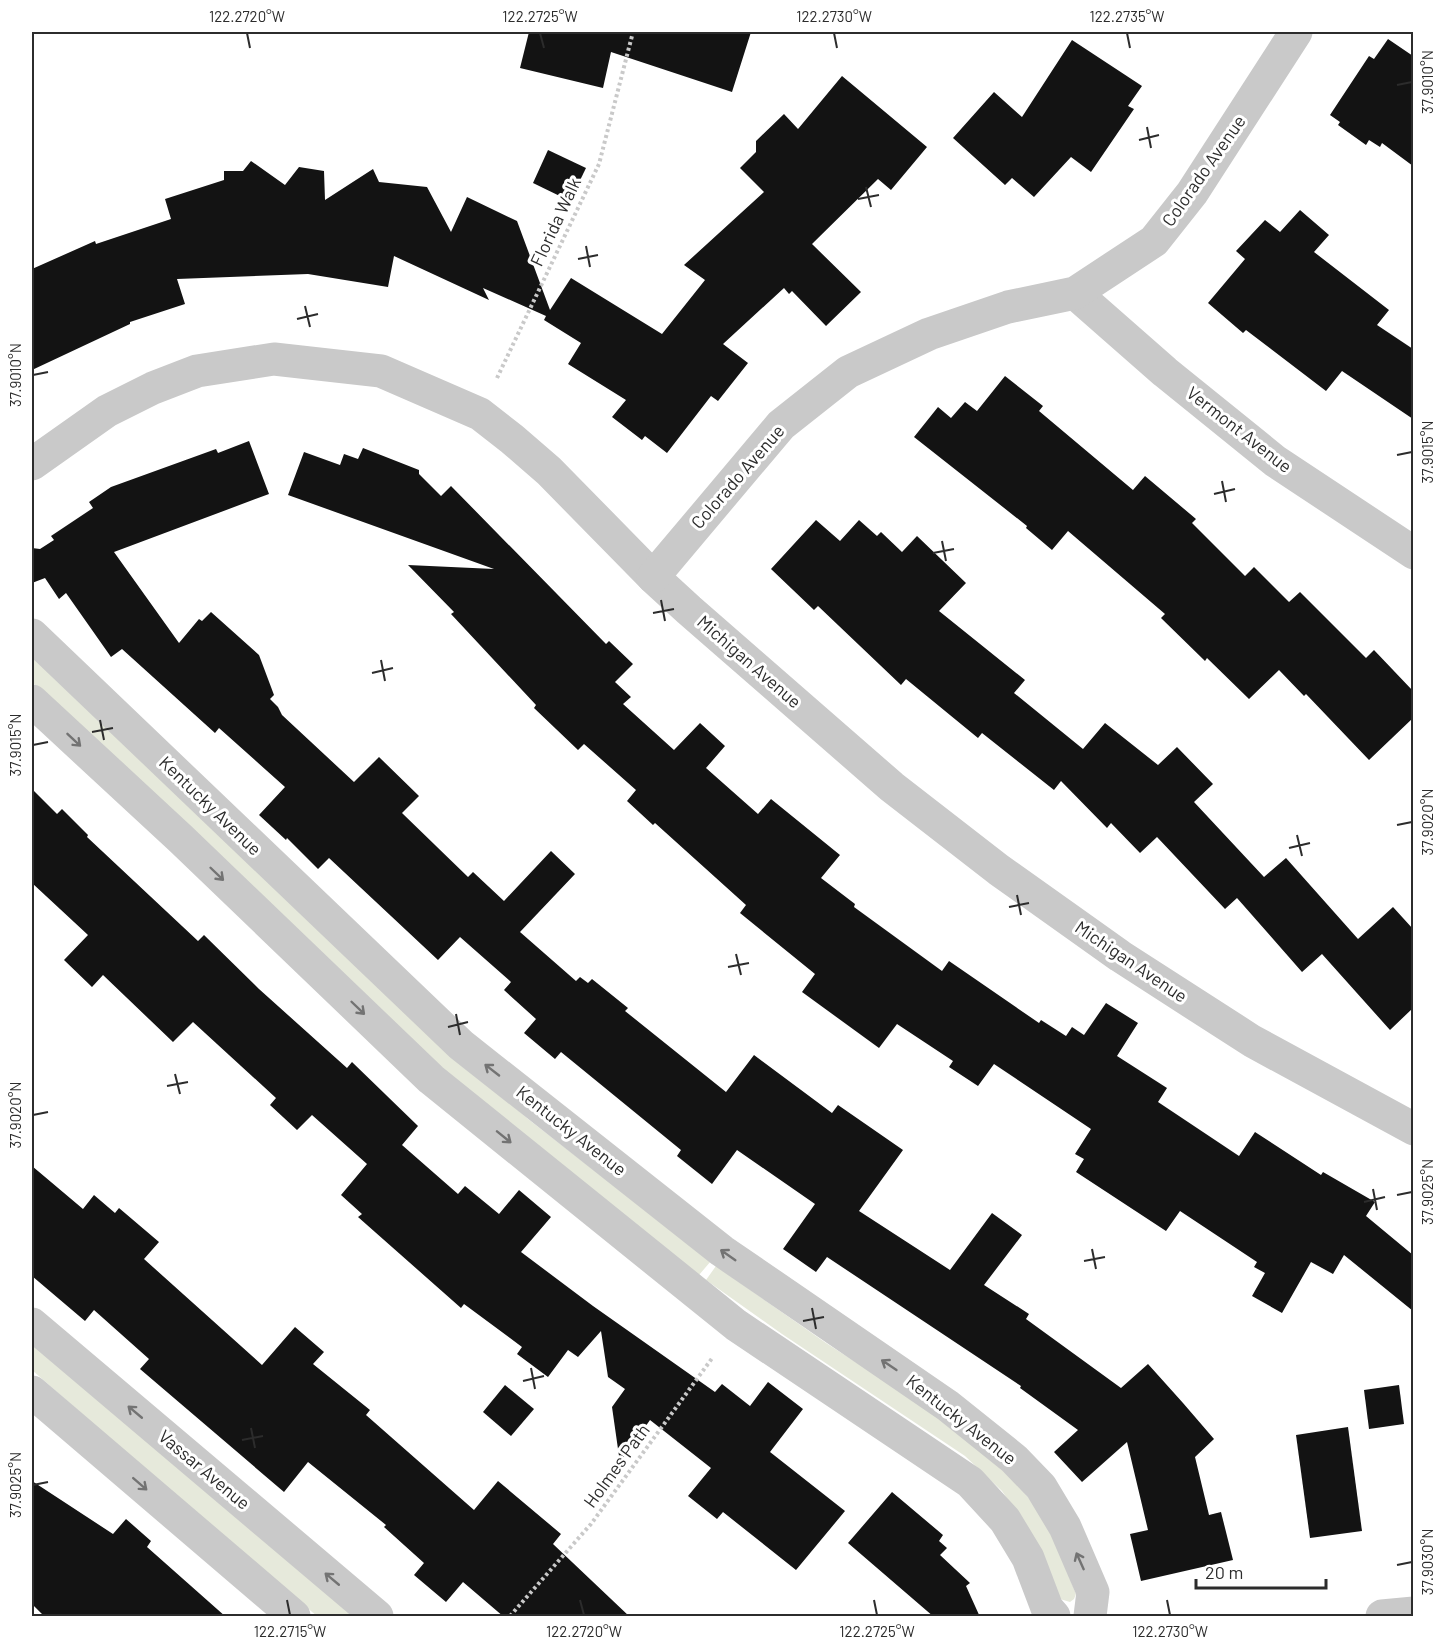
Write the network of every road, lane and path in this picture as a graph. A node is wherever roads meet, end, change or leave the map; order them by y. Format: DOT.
graph roads {
  1 [pos="633,32"];
  2 [pos="1296,32"];
  3 [pos="1075,293"];
  4 [pos="480,414"];
  5 [pos="32,464"];
  6 [pos="1413,553"];
  7 [pos="652,577"];
  8 [pos="32,635"];
  9 [pos="32,700"];
  10 [pos="1413,1129"];
  11 [pos="32,1324"];
  12 [pos="736,1325"];
  13 [pos="32,1392"];
  14 [pos="1413,1613"];
  15 [pos="294,1617"];
  16 [pos="376,1617"];
  17 [pos="510,1617"];
  18 [pos="1054,1617"];
  19 [pos="1090,1617"];
  20 [pos="1382,1617"];
  1 -- 4 [label="path, Florida Walk"];
  2 -- 3 [label="street, Colorado Avenue"];
  3 -- 6 [label="street, Vermont Avenue"];
  3 -- 7 [label="street, Colorado Avenue"];
  4 -- 5 [label="street, Michigan Avenue"];
  4 -- 7 [label="street, Michigan Avenue"];
  7 -- 10 [label="street, Michigan Avenue"];
  19 -- 8 [label="street, Kentucky Avenue, one-way"];
  9 -- 12 [label="street, one-way"];
  16 -- 11 [label="street, Vassar Avenue, one-way"];
  12 -- 17 [label="path, Holmes Path"];
  12 -- 18 [label="street"];
  13 -- 15 [label="street, one-way"];
  14 -- 20 [label="street"];
}
